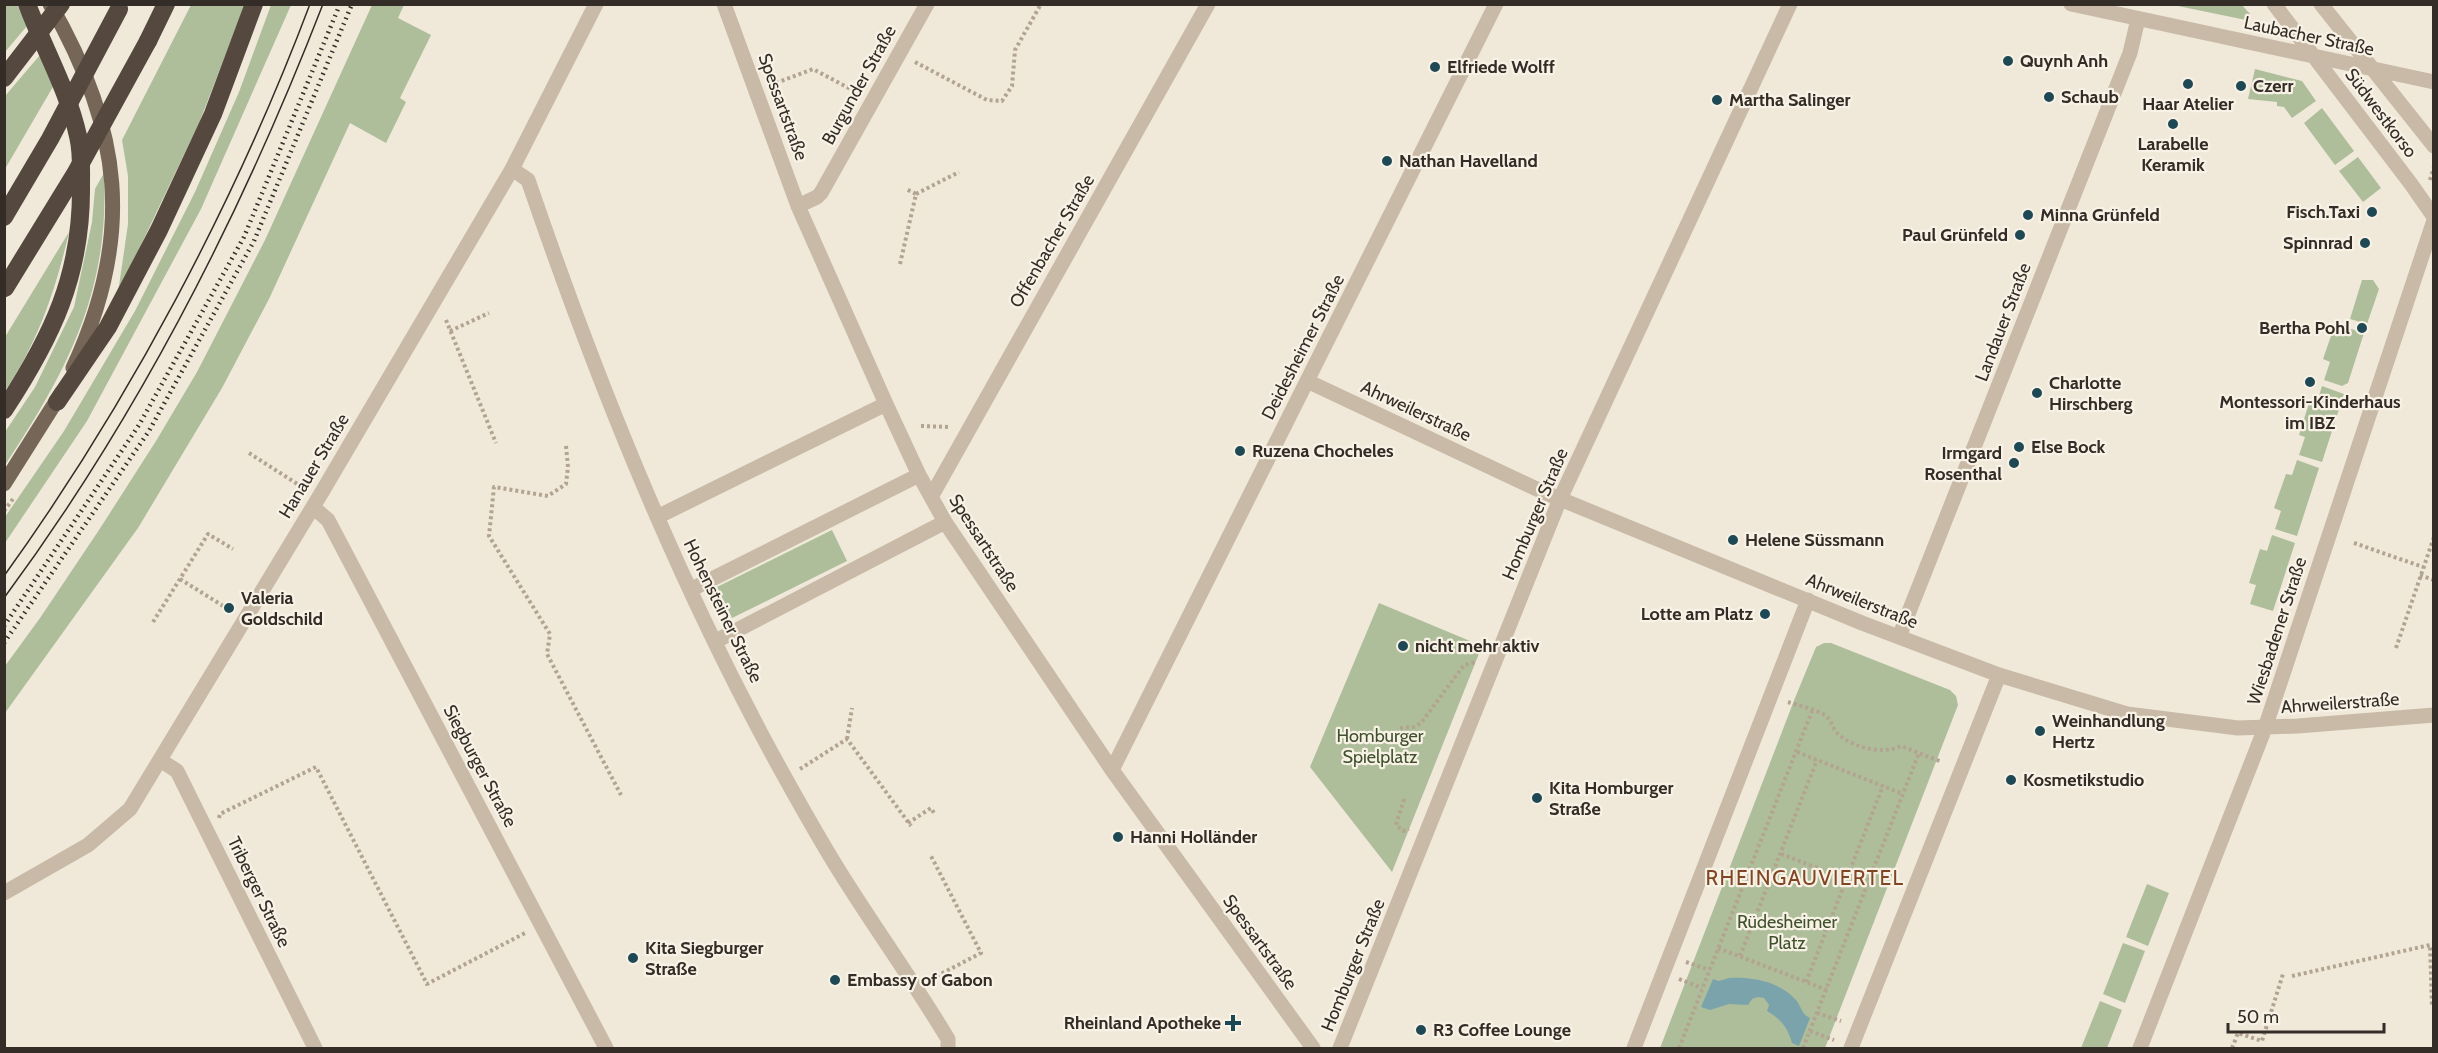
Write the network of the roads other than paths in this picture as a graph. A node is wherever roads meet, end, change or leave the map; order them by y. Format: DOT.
graph roads {
  1 [pos="27,4"];
  2 [pos="50,4"];
  3 [pos="61,4"];
  4 [pos="166,4"];
  5 [pos="254,4"];
  6 [pos="596,4"];
  7 [pos="724,4"];
  8 [pos="927,4"];
  9 [pos="1208,4"];
  10 [pos="1496,4"];
  11 [pos="1790,4"];
  12 [pos="2071,4"];
  13 [pos="2274,4"];
  14 [pos="2321,4"];
  15 [pos="120,7"];
  16 [pos="2138,19"];
  17 [pos="2314,57"];
  18 [pos="2375,69"];
  19 [pos="4,78"];
  20 [pos="2433,82"];
  21 [pos="2433,146"];
  22 [pos="512,170"];
  23 [pos="798,206"];
  24 [pos="4,217"];
  25 [pos="2433,218"];
  26 [pos="5,289"];
  27 [pos="1307,381"];
  28 [pos="57,402"];
  29 [pos="886,404"];
  30 [pos="4,410"];
  31 [pos="919,475"];
  32 [pos="4,484"];
  33 [pos="930,496"];
  34 [pos="1560,499"];
  35 [pos="313,507"];
  36 [pos="657,517"];
  37 [pos="945,522"];
  38 [pos="690,590"];
  39 [pos="1808,600"];
  40 [pos="1899,637"];
  41 [pos="716,641"];
  42 [pos="1999,675"];
  43 [pos="2433,715"];
  44 [pos="2265,728"];
  45 [pos="160,760"];
  46 [pos="1112,770"];
  47 [pos="4,893"];
  48 [pos="315,1048"];
  49 [pos="606,1048"];
  50 [pos="948,1048"];
  51 [pos="1313,1048"];
  52 [pos="1340,1048"];
  53 [pos="1634,1048"];
  54 [pos="1851,1048"];
  55 [pos="2140,1048"];
  1 -- 30 [label="highway"];
  2 -- 28 [label="main road"];
  3 -- 19 [label="highway, bridge"];
  4 -- 26 [label="highway, bridge"];
  5 -- 28 [label="highway"];
  6 -- 22 [label="street, Hanauer Straße"];
  7 -- 23 [label="street, Spessartstraße"];
  8 -- 23 [label="street, Burgunder Straße"];
  9 -- 33 [label="street, Offenbacher Straße"];
  10 -- 27 [label="street, Deidesheimer Straße"];
  11 -- 34 [label="street, Homburger Straße"];
  12 -- 16 [label="street, Laubacher Straße"];
  13 -- 17 [label="street, Südwestkorso"];
  14 -- 18 [label="street, Südwestkorso"];
  15 -- 24 [label="highway, bridge"];
  16 -- 17 [label="street, Laubacher Straße"];
  16 -- 40 [label="street, Landauer Straße"];
  17 -- 18 [label="street, Laubacher Straße"];
  17 -- 25 [label="street, Südwestkorso"];
  18 -- 20 [label="street, Laubacher Straße"];
  18 -- 21 [label="street, Südwestkorso"];
  22 -- 35 [label="street, Hanauer Straße"];
  22 -- 36 [label="street, Hohensteiner Straße"];
  23 -- 29 [label="street, Spessartstraße"];
  25 -- 44 [label="street, Wiesbadener Straße"];
  27 -- 34 [label="street, Ahrweilerstraße"];
  27 -- 46 [label="street, Deidesheimer Straße"];
  28 -- 32 [label="main road"];
  29 -- 31 [label="street, Spessartstraße"];
  29 -- 36 [label="street"];
  31 -- 33 [label="street, Spessartstraße"];
  31 -- 38 [label="street"];
  33 -- 37 [label="street, Spessartstraße"];
  34 -- 39 [label="street, Ahrweilerstraße"];
  34 -- 52 [label="street, Homburger Straße"];
  35 -- 45 [label="street, Hanauer Straße"];
  35 -- 49 [label="street, Siegburger Straße"];
  36 -- 38 [label="street, Hohensteiner Straße"];
  37 -- 41 [label="street"];
  37 -- 46 [label="street, Spessartstraße"];
  38 -- 41 [label="street, Hohensteiner Straße"];
  39 -- 40 [label="street, Ahrweilerstraße"];
  39 -- 53 [label="street"];
  40 -- 42 [label="street, Ahrweilerstraße"];
  41 -- 50 [label="street, Hohensteiner Straße"];
  42 -- 44 [label="street, Ahrweilerstraße"];
  42 -- 54 [label="street"];
  43 -- 44 [label="street, Ahrweilerstraße"];
  44 -- 55 [label="street, Wiesbadener Straße"];
  45 -- 47 [label="street, Hanauer Straße"];
  45 -- 48 [label="street, Triberger Straße"];
  46 -- 51 [label="street, Spessartstraße"];
}
